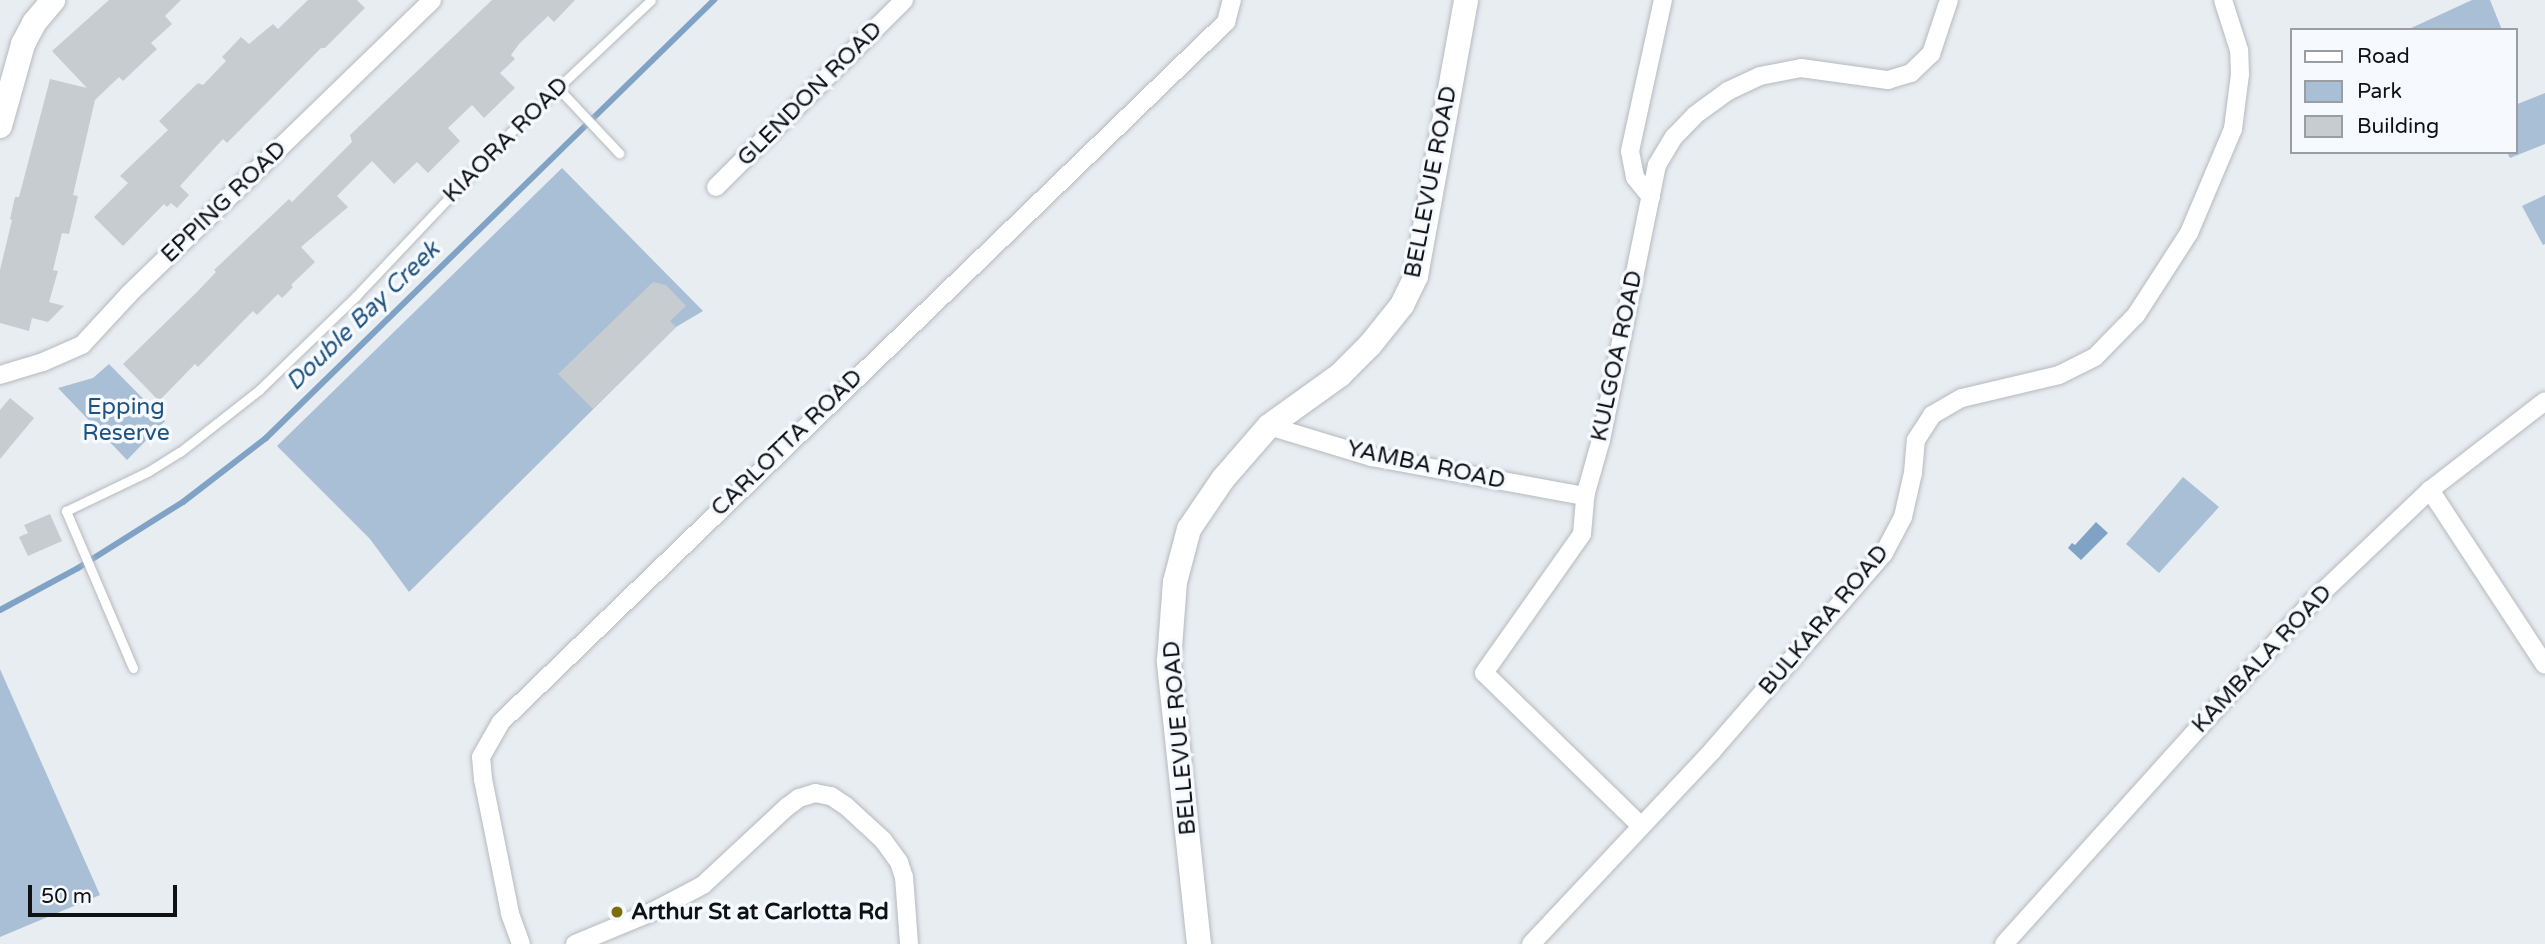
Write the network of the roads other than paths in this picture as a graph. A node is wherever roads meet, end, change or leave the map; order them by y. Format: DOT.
graph roads {
  1 [pos="53,0"];
  2 [pos="432,0"];
  3 [pos="651,0"];
  4 [pos="904,0"];
  5 [pos="1232,0"];
  6 [pos="1466,0"];
  7 [pos="1663,0"];
  8 [pos="1949,0"];
  9 [pos="2222,0"];
  10 [pos="558,87"];
  11 [pos="0,126"];
  12 [pos="620,153"];
  13 [pos="716,187"];
  14 [pos="1651,197"];
  15 [pos="0,375"];
  16 [pos="2545,401"];
  17 [pos="1269,426"];
  18 [pos="2430,490"];
  19 [pos="1585,496"];
  20 [pos="2545,665"];
  21 [pos="133,668"];
  22 [pos="1642,826"];
  23 [pos="521,944"];
  24 [pos="575,944"];
  25 [pos="909,944"];
  26 [pos="1199,944"];
  27 [pos="1531,944"];
  28 [pos="2004,944"];
  1 -- 11 [label="street"];
  2 -- 15 [label="street, EPPING ROAD"];
  3 -- 10 [label="lane, KIAORA ROAD"];
  4 -- 13 [label="street, GLENDON ROAD"];
  5 -- 23 [label="street, CARLOTTA ROAD"];
  6 -- 17 [label="street, BELLEVUE ROAD"];
  7 -- 14 [label="street"];
  8 -- 14 [label="street, KULGOA ROAD"];
  9 -- 22 [label="street, BULKARA ROAD"];
  10 -- 12 [label="lane"];
  10 -- 21 [label="lane, KIAORA ROAD"];
  14 -- 19 [label="street, KULGOA ROAD"];
  16 -- 18 [label="street, KAMBALA ROAD"];
  17 -- 19 [label="street, YAMBA ROAD"];
  17 -- 26 [label="street, BELLEVUE ROAD"];
  18 -- 20 [label="street"];
  18 -- 28 [label="street, KAMBALA ROAD"];
  19 -- 22 [label="street, KULGOA ROAD"];
  22 -- 27 [label="street, BULKARA ROAD"];
  24 -- 25 [label="street"];
}
